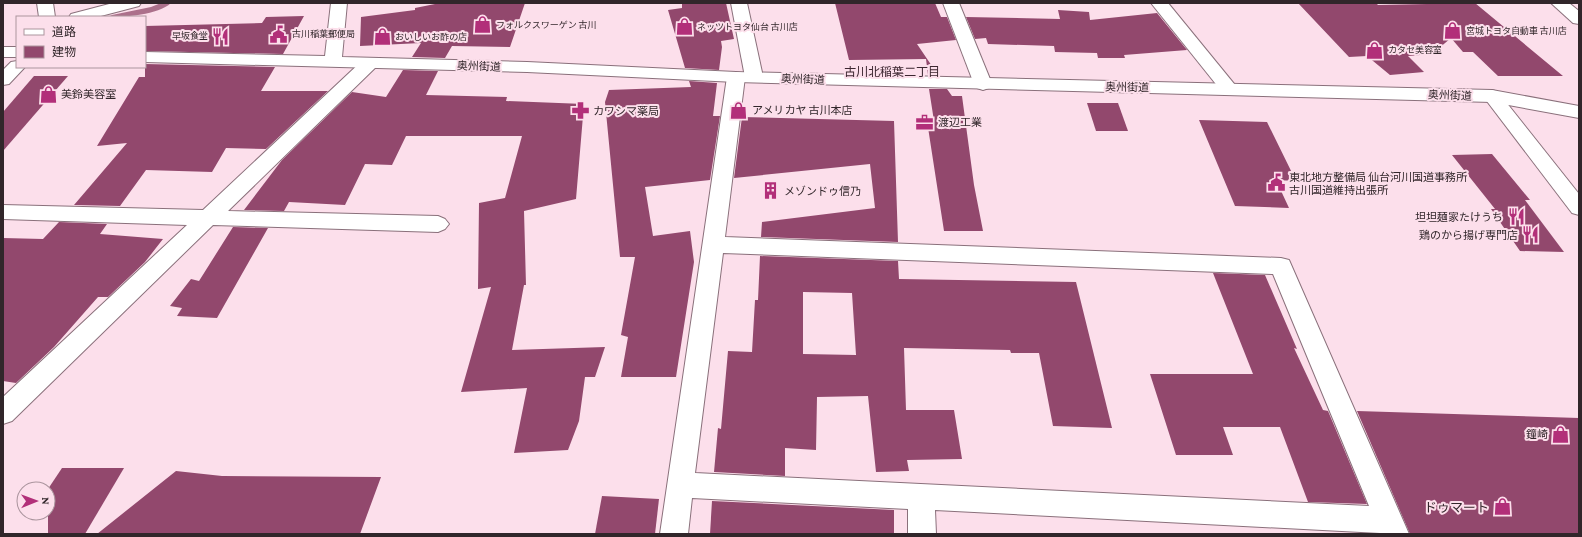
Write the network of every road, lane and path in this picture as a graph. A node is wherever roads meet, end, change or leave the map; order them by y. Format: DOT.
graph roads {
  1 [pos="45,3"];
  2 [pos="133,3"];
  3 [pos="339,3"];
  4 [pos="739,3"];
  5 [pos="951,3"];
  6 [pos="1159,3"];
  7 [pos="1559,3"];
  8 [pos="47,16"];
  9 [pos="81,16"];
  10 [pos="1579,19"];
  11 [pos="3,52"];
  12 [pos="16,52"];
  13 [pos="146,57"];
  14 [pos="333,62"];
  15 [pos="370,62"];
  16 [pos="16,67"];
  17 [pos="745,77"];
  18 [pos="3,80"];
  19 [pos="983,84"];
  20 [pos="1228,89"];
  21 [pos="1498,97"];
  22 [pos="1579,98"];
  23 [pos="1579,112"];
  24 [pos="1579,208"];
  25 [pos="3,212"];
  26 [pos="206,219"];
  27 [pos="438,224"];
  28 [pos="714,245"];
  29 [pos="3,413"];
  30 [pos="681,486"];
  31 [pos="921,497"];
  32 [pos="1392,527"];
  33 [pos="674,534"];
  34 [pos="922,534"];
  1 -- 8 [label="street"];
  2 -- 9 [label="street"];
  3 -- 14 [label="street"];
  4 -- 17 [label="street"];
  5 -- 19 [label="street"];
  6 -- 20 [label="street"];
  7 -- 10 [label="street"];
  11 -- 12 [label="street"];
  13 -- 14 [label="street, 奥州街道"];
  14 -- 15 [label="street, 奥州街道"];
  15 -- 17 [label="street, 奥州街道"];
  15 -- 26 [label="street"];
  16 -- 18 [label="street"];
  17 -- 19 [label="street, 奥州街道"];
  17 -- 28 [label="street"];
  19 -- 20 [label="street, 奥州街道"];
  20 -- 21 [label="street, 奥州街道"];
  21 -- 22 [label="street"];
  21 -- 23 [label="street, 奥州街道"];
  21 -- 24 [label="street"];
  25 -- 26 [label="street"];
  26 -- 27 [label="street"];
  26 -- 29 [label="street"];
  28 -- 30 [label="street"];
  28 -- 32 [label="street"];
  30 -- 31 [label="street"];
  30 -- 33 [label="street"];
  31 -- 32 [label="street"];
  31 -- 34 [label="street"];
}
